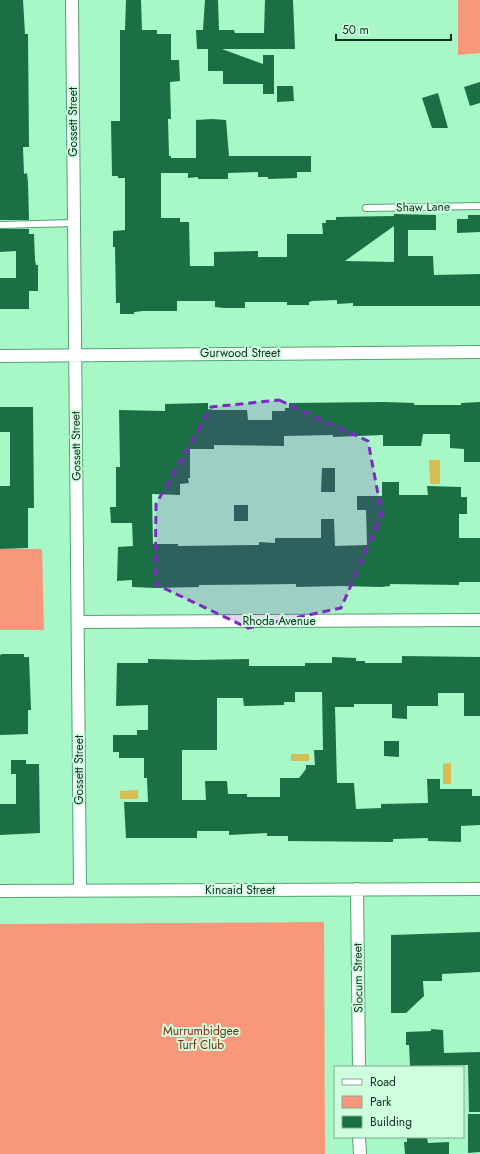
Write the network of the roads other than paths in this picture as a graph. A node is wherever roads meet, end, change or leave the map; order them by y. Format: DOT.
graph roads {
  1 [pos="72,0"];
  2 [pos="480,206"];
  3 [pos="366,208"];
  4 [pos="73,223"];
  5 [pos="0,225"];
  6 [pos="480,352"];
  7 [pos="75,354"];
  8 [pos="0,356"];
  9 [pos="480,620"];
  10 [pos="78,622"];
  11 [pos="480,888"];
  12 [pos="357,889"];
  13 [pos="80,891"];
  14 [pos="0,892"];
  15 [pos="359,1066"];
  16 [pos="359,1138"];
  17 [pos="360,1154"];
  1 -- 4 [label="street, Gossett Street"];
  2 -- 3 [label="lane, Shaw Lane"];
  4 -- 5 [label="lane"];
  4 -- 7 [label="street, Gossett Street"];
  6 -- 7 [label="street, Gurwood Street"];
  7 -- 8 [label="street, Gurwood Street"];
  7 -- 10 [label="street, Gossett Street"];
  9 -- 10 [label="street, Rhoda Avenue"];
  10 -- 13 [label="street, Gossett Street"];
  11 -- 12 [label="street, Kincaid Street"];
  12 -- 13 [label="street, Kincaid Street"];
  12 -- 15 [label="street, Slocum Street"];
  13 -- 14 [label="street, Kincaid Street"];
  16 -- 17 [label="street"];
}
